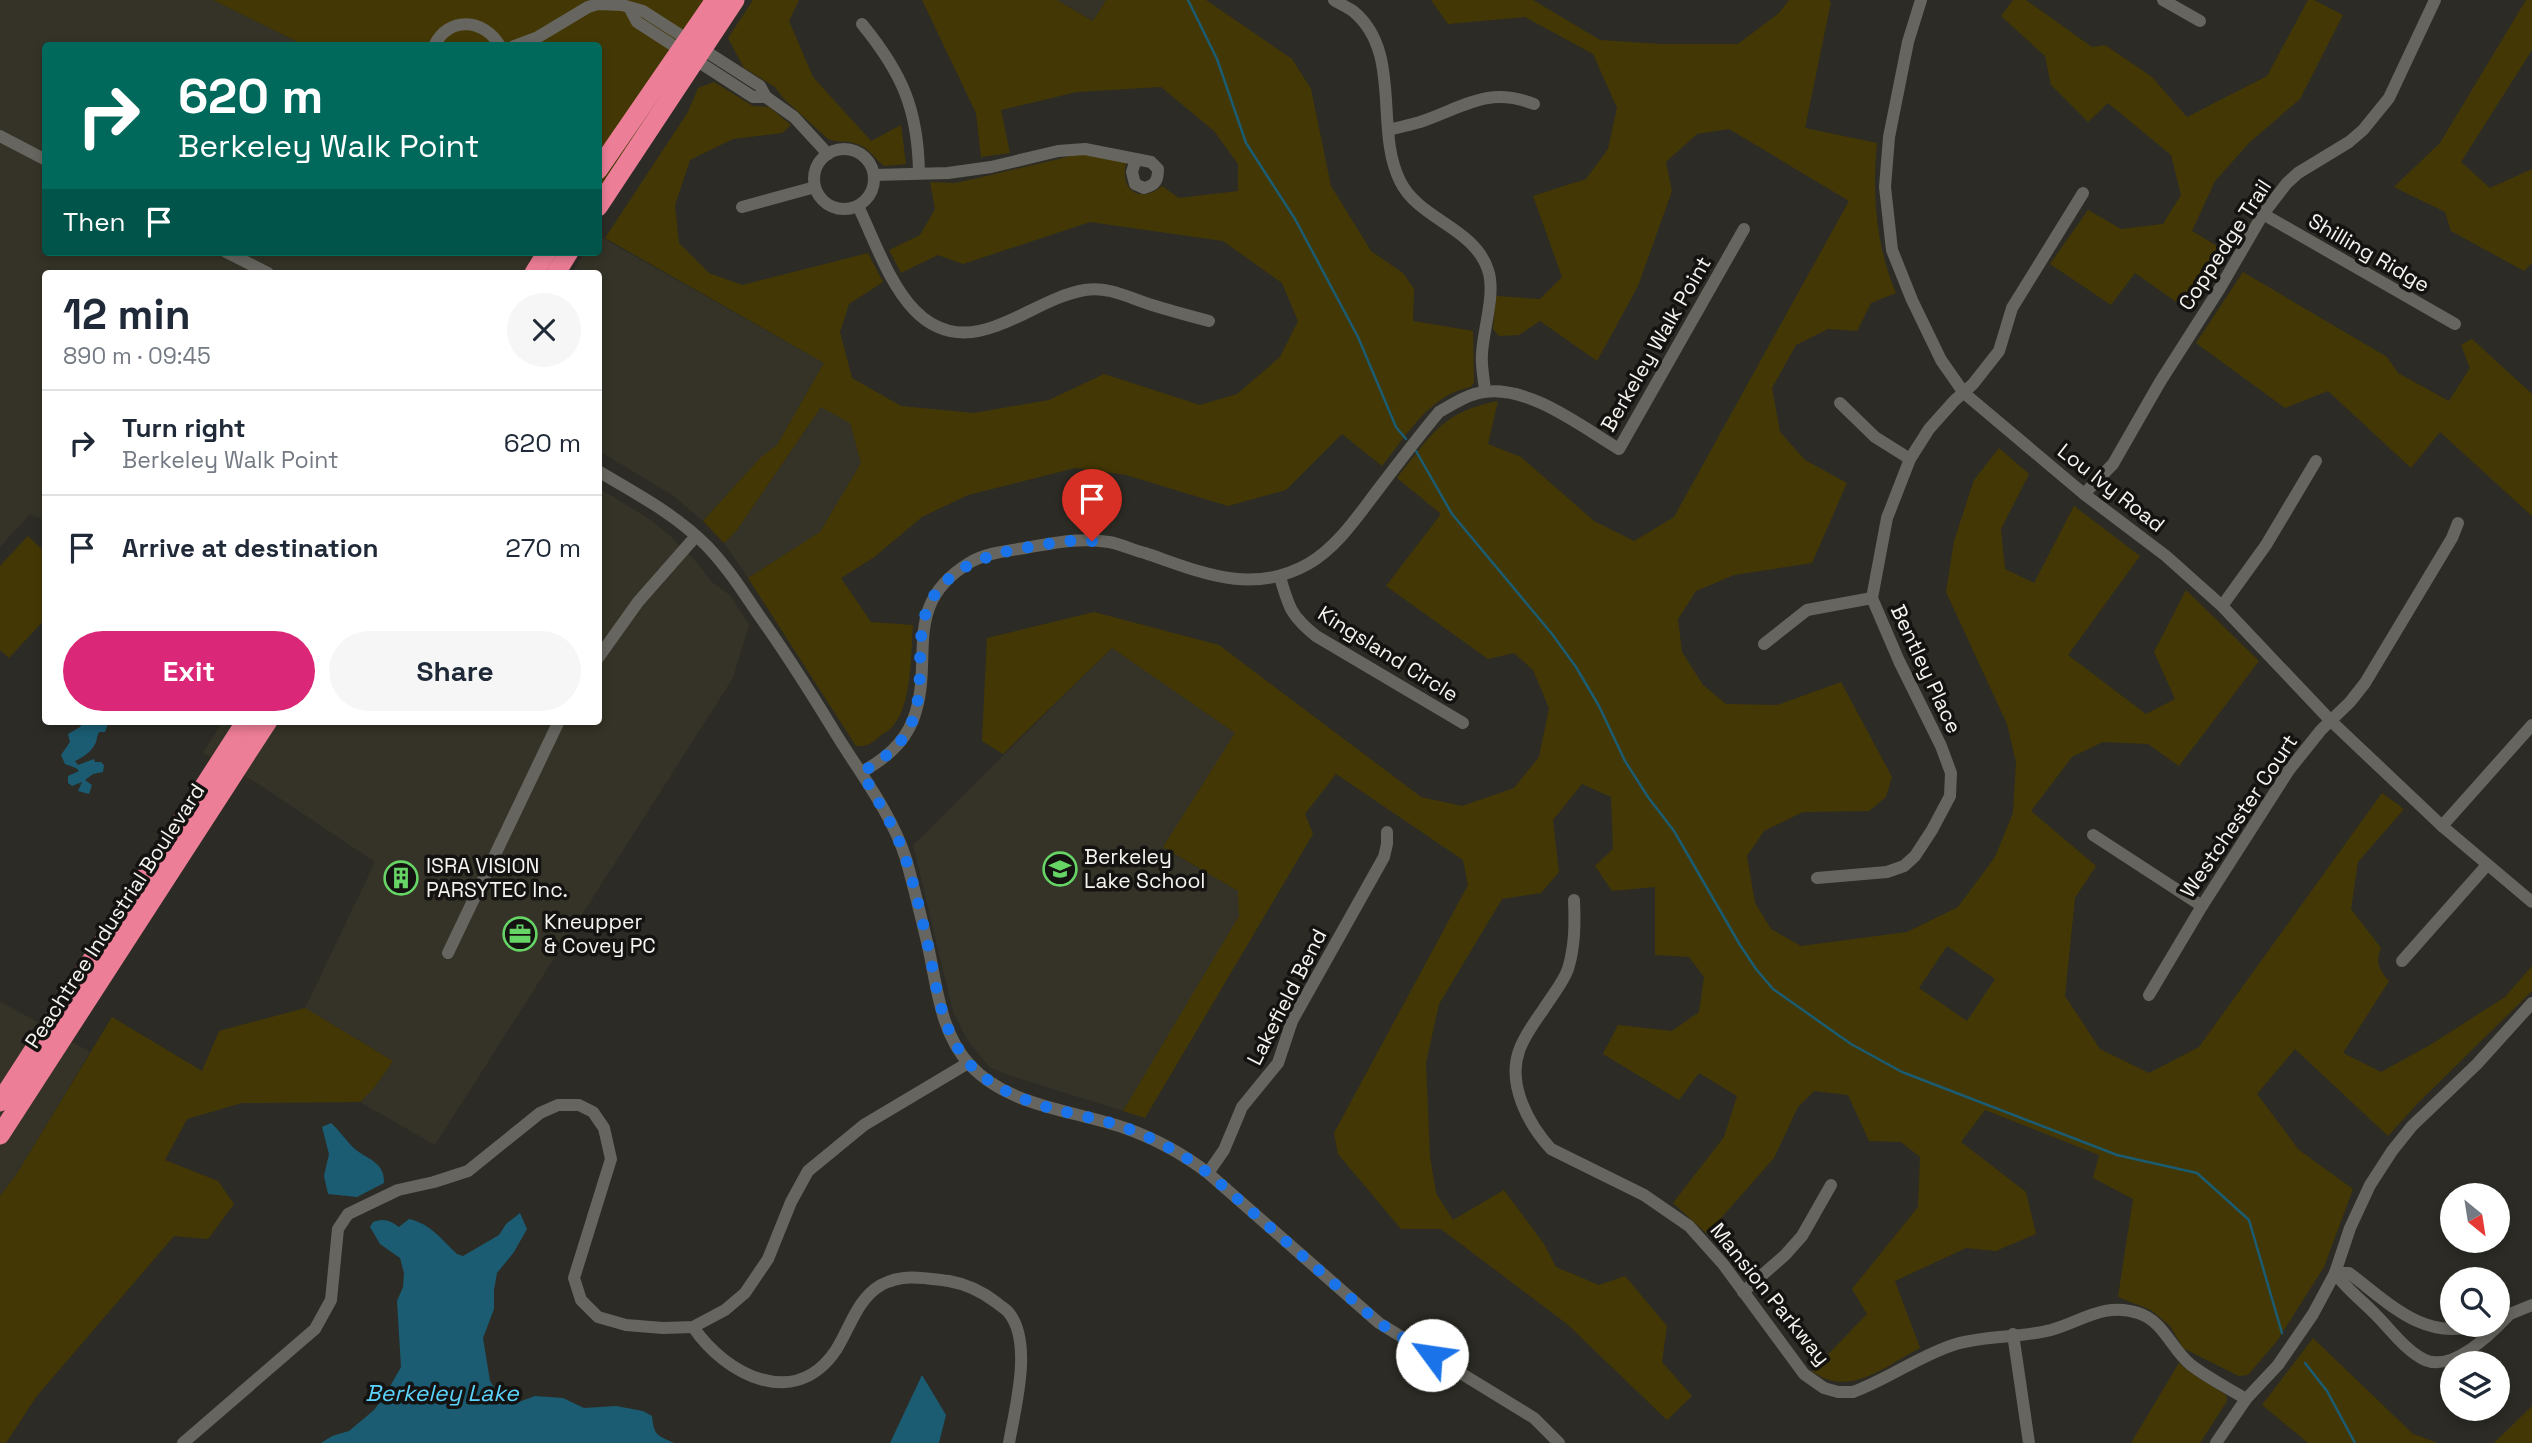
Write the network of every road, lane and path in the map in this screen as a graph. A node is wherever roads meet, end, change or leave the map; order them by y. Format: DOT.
graph roads {
  1 [pos="715,0"];
  2 [pos="736,0"];
  3 [pos="1335,0"];
  4 [pos="1921,0"];
  5 [pos="2163,0"];
  6 [pos="2435,0"];
  7 [pos="2200,21"];
  8 [pos="862,24"];
  9 [pos="436,42"];
  10 [pos="496,42"];
  11 [pos="525,42"];
  12 [pos="691,51"];
  13 [pos="1534,104"];
  14 [pos="1389,130"];
  15 [pos="0,136"];
  16 [pos="828,154"];
  17 [pos="42,158"];
  18 [pos="1136,159"];
  19 [pos="602,165"];
  20 [pos="919,173"];
  21 [pos="874,175"];
  22 [pos="815,187"];
  23 [pos="2083,193"];
  24 [pos="602,200"];
  25 [pos="742,206"];
  26 [pos="858,206"];
  27 [pos="2263,214"];
  28 [pos="1744,229"];
  29 [pos="234,256"];
  30 [pos="262,270"];
  31 [pos="1209,321"];
  32 [pos="2455,324"];
  33 [pos="1485,391"];
  34 [pos="1964,393"];
  35 [pos="1840,403"];
  36 [pos="1910,459"];
  37 [pos="2316,461"];
  38 [pos="602,473"];
  39 [pos="2084,494"];
  40 [pos="2458,523"];
  41 [pos="696,536"];
  42 [pos="1280,577"];
  43 [pos="1872,598"];
  44 [pos="2222,606"];
  45 [pos="1765,644"];
  46 [pos="602,652"];
  47 [pos="2331,721"];
  48 [pos="1463,723"];
  49 [pos="243,725"];
  50 [pos="265,725"];
  51 [pos="557,725"];
  52 [pos="2532,725"];
  53 [pos="862,772"];
  54 [pos="2442,826"];
  55 [pos="1387,832"];
  56 [pos="2093,835"];
  57 [pos="2487,864"];
  58 [pos="1817,878"];
  59 [pos="1574,900"];
  60 [pos="2532,902"];
  61 [pos="2202,906"];
  62 [pos="448,953"];
  63 [pos="2402,961"];
  64 [pos="2149,995"];
  65 [pos="2532,1003"];
  66 [pos="968,1063"];
  67 [pos="0,1102"];
  68 [pos="0,1135"];
  69 [pos="1208,1173"];
  70 [pos="1832,1185"];
  71 [pos="2335,1273"];
  72 [pos="1742,1292"];
  73 [pos="2532,1305"];
  74 [pos="2510,1314"];
  75 [pos="692,1327"];
  76 [pos="2440,1327"];
  77 [pos="2013,1334"];
  78 [pos="2486,1337"];
  79 [pos="2467,1351"];
  80 [pos="2440,1361"];
  81 [pos="2246,1399"];
  82 [pos="183,1443"];
  83 [pos="1009,1443"];
  84 [pos="1559,1443"];
  85 [pos="2029,1443"];
  86 [pos="2216,1443"];
  1 -- 12 [label="highway"];
  2 -- 12 [label="highway"];
  3 -- 14 [label="street"];
  4 -- 34 [label="street, Lou Ivy Road"];
  5 -- 7 [label="street"];
  6 -- 27 [label="street, Coppedge Trail"];
  8 -- 20 [label="street"];
  9 -- 10 [label="street"];
  11 -- 12 [label="street"];
  12 -- 16 [label="street"];
  12 -- 19 [label="highway"];
  12 -- 24 [label="highway"];
  13 -- 14 [label="street"];
  14 -- 33 [label="street"];
  15 -- 17 [label="street"];
  16 -- 21 [label="street"];
  16 -- 22 [label="street"];
  18 -- 20 [label="street"];
  20 -- 21 [label="street"];
  21 -- 26 [label="street"];
  22 -- 25 [label="street"];
  22 -- 26 [label="street"];
  23 -- 34 [label="street, Bentley Place"];
  26 -- 31 [label="street"];
  27 -- 32 [label="street, Shilling Ridge"];
  27 -- 39 [label="street, Coppedge Trail"];
  28 -- 33 [label="street, Berkeley Walk Point"];
  29 -- 30 [label="street"];
  33 -- 42 [label="street"];
  34 -- 36 [label="street, Bentley Place"];
  34 -- 39 [label="street, Lou Ivy Road"];
  35 -- 36 [label="street"];
  36 -- 43 [label="street, Bentley Place"];
  37 -- 44 [label="street"];
  38 -- 41 [label="street"];
  39 -- 44 [label="street, Lou Ivy Road"];
  40 -- 47 [label="street, Westchester Court"];
  41 -- 46 [label="street"];
  41 -- 53 [label="street"];
  42 -- 48 [label="street, Kingsland Circle"];
  42 -- 53 [label="street"];
  43 -- 45 [label="street"];
  43 -- 58 [label="street, Bentley Place"];
  44 -- 47 [label="street, Lou Ivy Road"];
  47 -- 54 [label="street, Lou Ivy Road"];
  47 -- 61 [label="street, Westchester Court"];
  49 -- 67 [label="highway, Peachtree Industrial Boulevard"];
  50 -- 68 [label="highway, Peachtree Industrial Boulevard"];
  51 -- 62 [label="street"];
  52 -- 54 [label="street"];
  53 -- 66 [label="street"];
  54 -- 57 [label="street, Lou Ivy Road"];
  55 -- 69 [label="street, Lakefield Bend"];
  56 -- 61 [label="street"];
  57 -- 60 [label="street, Lou Ivy Road"];
  57 -- 63 [label="street"];
  59 -- 72 [label="street, Mansion Parkway"];
  61 -- 64 [label="street, Westchester Court"];
  65 -- 71 [label="street"];
  66 -- 69 [label="street"];
  66 -- 75 [label="street"];
  69 -- 84 [label="street"];
  70 -- 72 [label="street"];
  71 -- 76 [label="street"];
  71 -- 80 [label="street"];
  71 -- 81 [label="street"];
  72 -- 77 [label="street, Mansion Parkway"];
  73 -- 74 [label="street"];
  75 -- 82 [label="street"];
  75 -- 83 [label="street"];
  77 -- 81 [label="street, Mansion Parkway"];
  77 -- 85 [label="street"];
  78 -- 79 [label="street"];
  81 -- 86 [label="street"];
}
